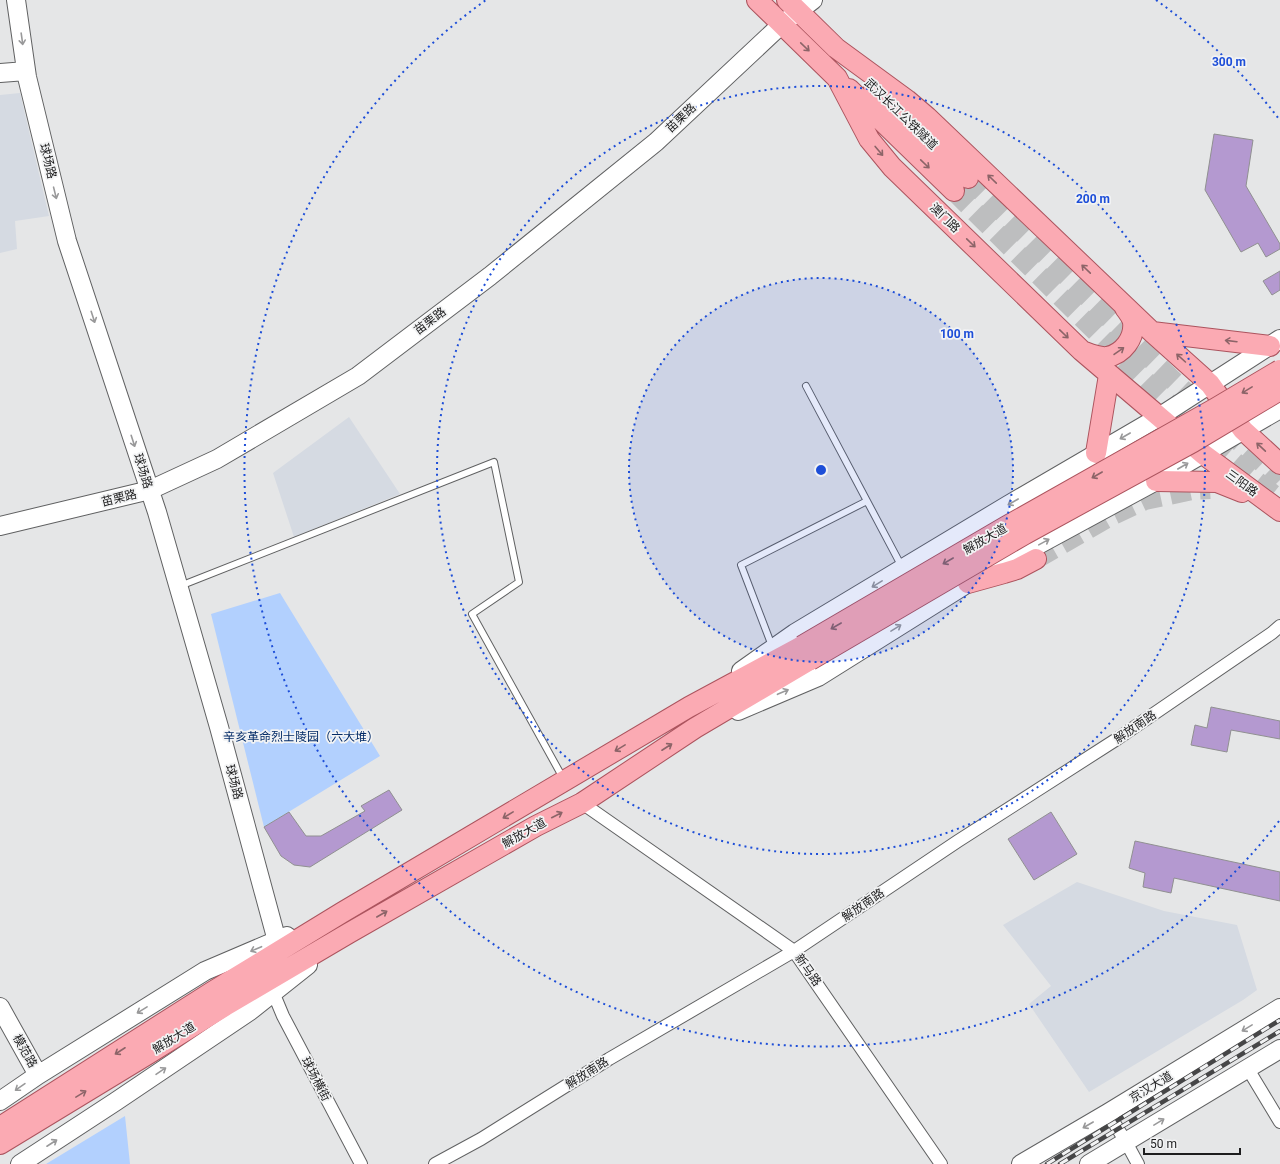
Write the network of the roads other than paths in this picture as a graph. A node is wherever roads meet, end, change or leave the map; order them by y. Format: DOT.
graph roads {
  1 [pos="16,0"];
  2 [pos="757,0"];
  3 [pos="799,4"];
  4 [pos="782,24"];
  5 [pos="836,48"];
  6 [pos="26,72"];
  7 [pos="0,73"];
  8 [pos="837,78"];
  9 [pos="1120,300"];
  10 [pos="1152,332"];
  11 [pos="1275,343"];
  12 [pos="1082,351"];
  13 [pos="1280,370"];
  14 [pos="1109,375"];
  15 [pos="1210,384"];
  16 [pos="806,386"];
  17 [pos="1280,390"];
  18 [pos="1280,409"];
  19 [pos="1159,417"];
  20 [pos="1243,430"];
  21 [pos="1096,453"];
  22 [pos="1203,454"];
  23 [pos="1280,464"];
  24 [pos="1156,481"];
  25 [pos="150,490"];
  26 [pos="867,500"];
  27 [pos="1274,507"];
  28 [pos="0,526"];
  29 [pos="1036,559"];
  30 [pos="903,568"];
  31 [pos="968,583"];
  32 [pos="179,587"];
  33 [pos="1280,626"];
  34 [pos="773,648"];
  35 [pos="806,653"];
  36 [pos="690,707"];
  37 [pos="695,728"];
  38 [pos="565,781"];
  39 [pos="582,803"];
  40 [pos="344,912"];
  41 [pos="349,933"];
  42 [pos="277,940"];
  43 [pos="794,951"];
  44 [pos="273,992"];
  45 [pos="218,999"];
  46 [pos="0,1007"];
  47 [pos="1280,1008"];
  48 [pos="1280,1049"];
  49 [pos="1248,1069"];
  50 [pos="38,1075"];
  51 [pos="0,1101"];
  52 [pos="1108,1113"];
  53 [pos="1280,1122"];
  54 [pos="0,1127"];
  55 [pos="1126,1142"];
  56 [pos="0,1144"];
  57 [pos="20,1164"];
  58 [pos="361,1164"];
  59 [pos="435,1164"];
  60 [pos="941,1164"];
  61 [pos="1021,1164"];
  62 [pos="1089,1164"];
  63 [pos="1138,1164"];
  1 -- 6 [label="main road, 球场路, one-way"];
  2 -- 4 [label="main road, 澳门路"];
  3 -- 4 [label="main road, 苗栗路"];
  3 -- 5 [label="main road"];
  4 -- 8 [label="main road, 澳门路, one-way"];
  4 -- 25 [label="main road, 苗栗路"];
  8 -- 5 [label="main road, 武汉长江公铁隧道, one-way"];
  9 -- 5 [label="main road, one-way"];
  6 -- 7 [label="main road"];
  6 -- 25 [label="main road, 球场路, one-way"];
  8 -- 12 [label="main road, 澳门路, one-way"];
  9 -- 10 [label="main road"];
  12 -- 9 [label="main road, one-way"];
  11 -- 10 [label="main road, one-way"];
  15 -- 10 [label="main road, one-way"];
  11 -- 15 [label="main road"];
  12 -- 14 [label="main road, 澳门路"];
  13 -- 35 [label="main road, 解放大道, one-way, bridge"];
  14 -- 19 [label="main road, 澳门路"];
  14 -- 21 [label="main road"];
  15 -- 19 [label="main road, 解放大道"];
  15 -- 20 [label="main road"];
  16 -- 26 [label="lane"];
  17 -- 35 [label="main road, 解放大道, bridge"];
  18 -- 20 [label="main road"];
  19 -- 21 [label="main road, 解放大道, one-way"];
  19 -- 22 [label="main road, 三阳路"];
  20 -- 22 [label="main road, 解放大道"];
  23 -- 20 [label="main road, one-way"];
  21 -- 30 [label="main road, 解放大道, one-way"];
  24 -- 22 [label="main road, 解放大道, one-way"];
  22 -- 27 [label="main road, 三阳路"];
  24 -- 27 [label="main road"];
  31 -- 24 [label="main road, 解放大道, one-way"];
  25 -- 28 [label="main road, 苗栗路"];
  25 -- 32 [label="main road, 球场路"];
  26 -- 30 [label="lane"];
  26 -- 34 [label="lane"];
  29 -- 31 [label="main road"];
  30 -- 34 [label="main road, 解放大道, one-way"];
  37 -- 31 [label="main road, 解放大道, one-way"];
  32 -- 38 [label="lane"];
  32 -- 42 [label="main road, 球场路"];
  33 -- 43 [label="street, 解放南路"];
  34 -- 36 [label="main road, 解放大道"];
  35 -- 36 [label="main road, 解放大道"];
  35 -- 37 [label="main road, 解放大道"];
  36 -- 38 [label="main road, 解放大道, one-way"];
  39 -- 37 [label="main road, 解放大道, one-way"];
  38 -- 40 [label="main road, 解放大道, one-way"];
  41 -- 39 [label="main road, 解放大道, one-way"];
  39 -- 43 [label="street, 新马路"];
  40 -- 42 [label="main road, 解放大道"];
  40 -- 45 [label="main road, 解放大道"];
  41 -- 44 [label="main road, 解放大道"];
  41 -- 45 [label="main road, 解放大道"];
  42 -- 50 [label="main road, 解放大道, one-way"];
  43 -- 59 [label="street, 解放南路"];
  43 -- 60 [label="street, 新马路"];
  57 -- 44 [label="main road, 解放大道, one-way"];
  44 -- 58 [label="street, 球场横街"];
  45 -- 54 [label="main road, 解放大道, one-way"];
  56 -- 45 [label="main road, 解放大道, one-way"];
  46 -- 50 [label="main road, 模范路"];
  47 -- 52 [label="main road, 京汉大道, one-way"];
  48 -- 49 [label="main road"];
  49 -- 53 [label="street"];
  55 -- 49 [label="main road, one-way"];
  50 -- 51 [label="main road, 解放大道, one-way"];
  52 -- 55 [label="street"];
  52 -- 61 [label="main road, 京汉大道, one-way"];
  55 -- 62 [label="main road"];
  55 -- 63 [label="street"];
}
